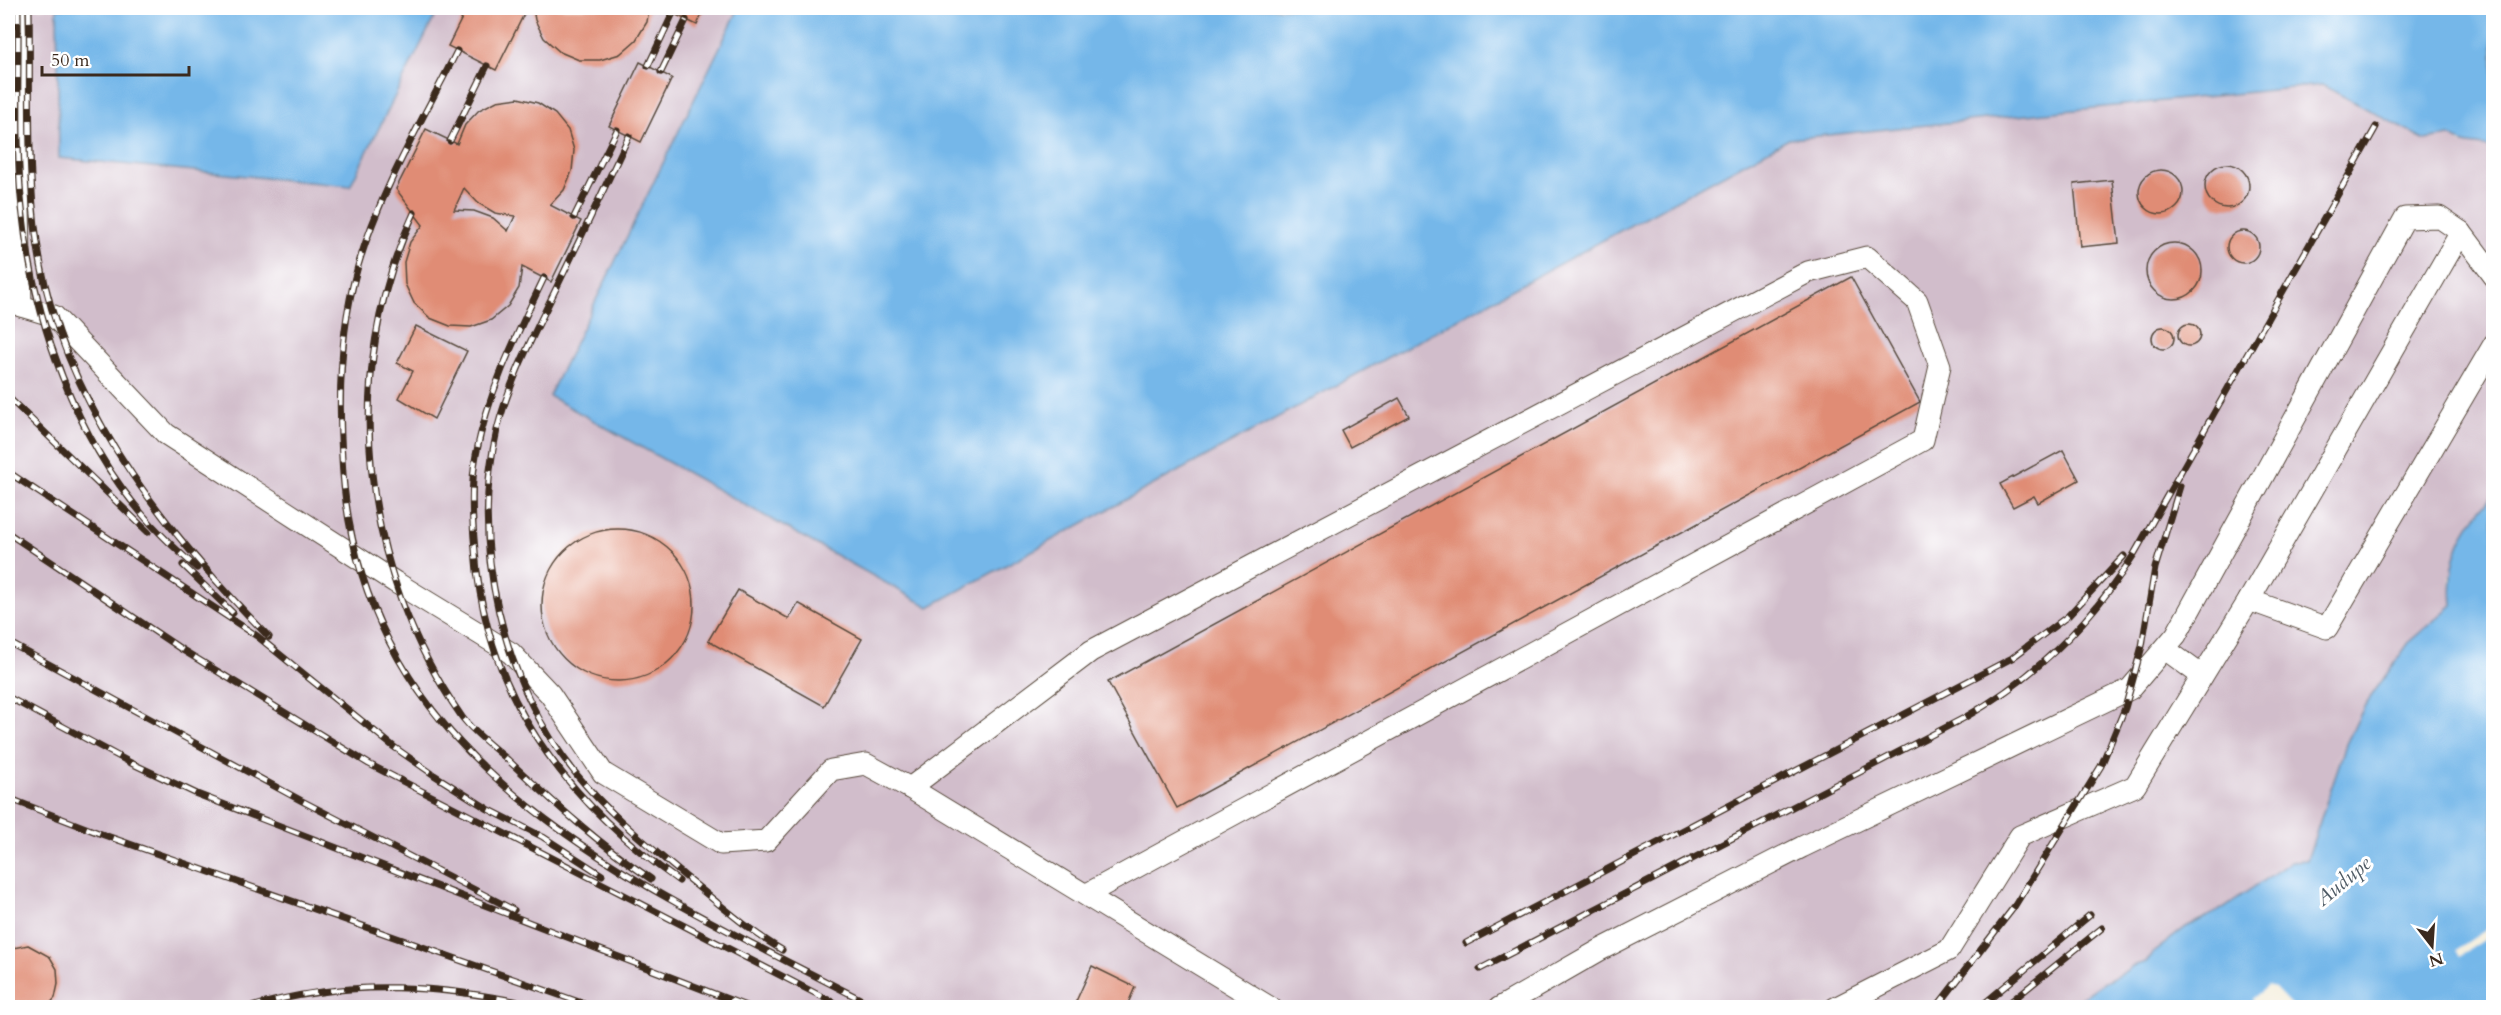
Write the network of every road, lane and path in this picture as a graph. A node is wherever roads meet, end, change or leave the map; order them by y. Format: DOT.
graph roads {
  1 [pos="15,8"];
  2 [pos="2462,232"];
  3 [pos="2493,276"];
  4 [pos="14,302"];
  5 [pos="2493,344"];
  6 [pos="2248,600"];
  7 [pos="2165,649"];
  8 [pos="2202,676"];
  9 [pos="910,788"];
  10 [pos="1087,894"];
  11 [pos="1271,1008"];
  12 [pos="1499,1008"];
  13 [pos="1835,1008"];
  1 -- 4 [label="lane"];
  2 -- 3 [label="lane"];
  2 -- 6 [label="lane"];
  2 -- 7 [label="lane"];
  4 -- 9 [label="lane"];
  5 -- 6 [label="lane"];
  6 -- 8 [label="lane"];
  7 -- 8 [label="lane"];
  7 -- 12 [label="lane"];
  8 -- 13 [label="lane"];
  9 -- 10 [label="lane"];
  9 -- 10 [label="lane"];
  10 -- 11 [label="lane"];
}
